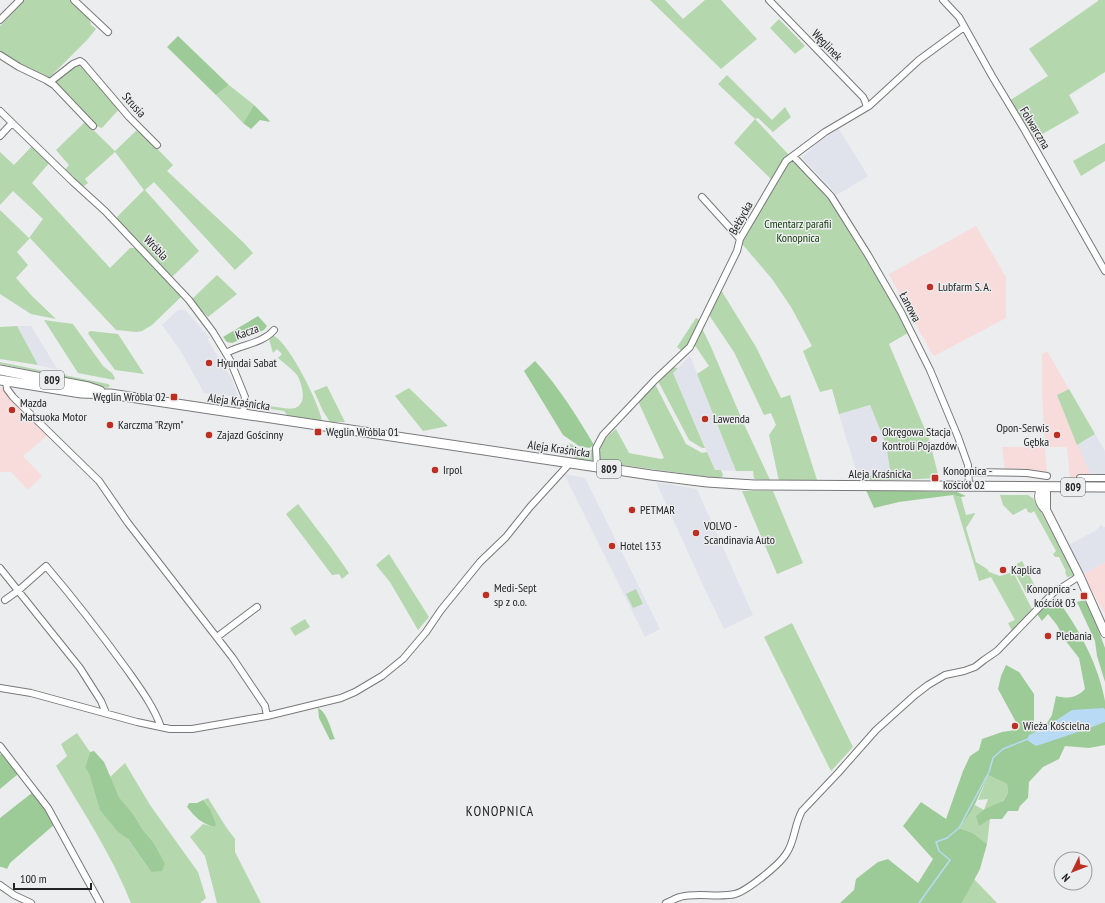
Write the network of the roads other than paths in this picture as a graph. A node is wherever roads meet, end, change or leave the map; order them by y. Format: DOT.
graph roads {
  1 [pos="20,0"];
  2 [pos="74,0"];
  3 [pos="769,0"];
  4 [pos="943,0"];
  5 [pos="0,20"];
  6 [pos="964,26"];
  7 [pos="108,32"];
  8 [pos="0,55"];
  9 [pos="50,82"];
  10 [pos="867,107"];
  11 [pos="0,111"];
  12 [pos="12,123"];
  13 [pos="93,126"];
  14 [pos="0,136"];
  15 [pos="158,145"];
  16 [pos="794,157"];
  17 [pos="702,197"];
  18 [pos="740,239"];
  19 [pos="1105,271"];
  20 [pos="274,330"];
  21 [pos="226,353"];
  22 [pos="0,370"];
  23 [pos="3,380"];
  24 [pos="110,394"];
  25 [pos="243,414"];
  26 [pos="570,463"];
  27 [pos="597,467"];
  28 [pos="969,472"];
  29 [pos="1047,476"];
  30 [pos="1105,478"];
  31 [pos="969,486"];
  32 [pos="1042,487"];
  33 [pos="1080,487"];
  34 [pos="1105,487"];
  35 [pos="0,568"];
  36 [pos="1079,575"];
  37 [pos="19,590"];
  38 [pos="5,600"];
  39 [pos="257,607"];
  40 [pos="1105,633"];
  41 [pos="217,637"];
  42 [pos="0,688"];
  43 [pos="106,713"];
  44 [pos="267,716"];
  45 [pos="161,727"];
  46 [pos="0,746"];
  47 [pos="0,885"];
  48 [pos="31,903"];
  49 [pos="100,903"];
  50 [pos="666,903"];
  1 -- 5 [label="street"];
  2 -- 7 [label="street"];
  3 -- 10 [label="street, Węglinek"];
  4 -- 6 [label="street, Folwarczna"];
  6 -- 10 [label="street, Bełżycka"];
  6 -- 19 [label="street, Folwarczna"];
  8 -- 9 [label="street"];
  9 -- 13 [label="street"];
  9 -- 15 [label="street, Strusia"];
  10 -- 16 [label="street, Bełżycka"];
  11 -- 12 [label="street, Wróbla"];
  12 -- 14 [label="street"];
  12 -- 21 [label="street, Wróbla"];
  16 -- 18 [label="street, Bełżycka"];
  16 -- 28 [label="street, Łanowa"];
  17 -- 18 [label="street"];
  18 -- 27 [label="street, Bełżycka"];
  20 -- 21 [label="street, Kacza"];
  21 -- 25 [label="street, Wróbla"];
  22 -- 24 [label="main road, Aleja Kraśnicka / 809"];
  23 -- 24 [label="main road, Aleja Kraśnicka / 809"];
  23 -- 41 [label="street"];
  24 -- 25 [label="main road, Aleja Kraśnicka / 809"];
  25 -- 26 [label="main road, Aleja Kraśnicka / 809"];
  26 -- 27 [label="main road, Aleja Kraśnicka / 809"];
  26 -- 44 [label="street"];
  27 -- 31 [label="main road, Aleja Kraśnicka / 809"];
  28 -- 29 [label="street"];
  28 -- 31 [label="street, Łanowa"];
  30 -- 33 [label="street"];
  31 -- 32 [label="main road, Aleja Kraśnicka / 809"];
  32 -- 33 [label="main road, Aleja Kraśnicka / 809"];
  32 -- 36 [label="street"];
  33 -- 34 [label="main road, Aleja Kraśnicka / 809"];
  35 -- 37 [label="street"];
  36 -- 40 [label="street"];
  36 -- 50 [label="street"];
  37 -- 38 [label="street"];
  37 -- 43 [label="street"];
  37 -- 45 [label="street"];
  39 -- 41 [label="street"];
  41 -- 44 [label="street"];
  42 -- 43 [label="street"];
  43 -- 45 [label="street"];
  44 -- 45 [label="street"];
  46 -- 49 [label="street"];
  47 -- 48 [label="street"];
}
